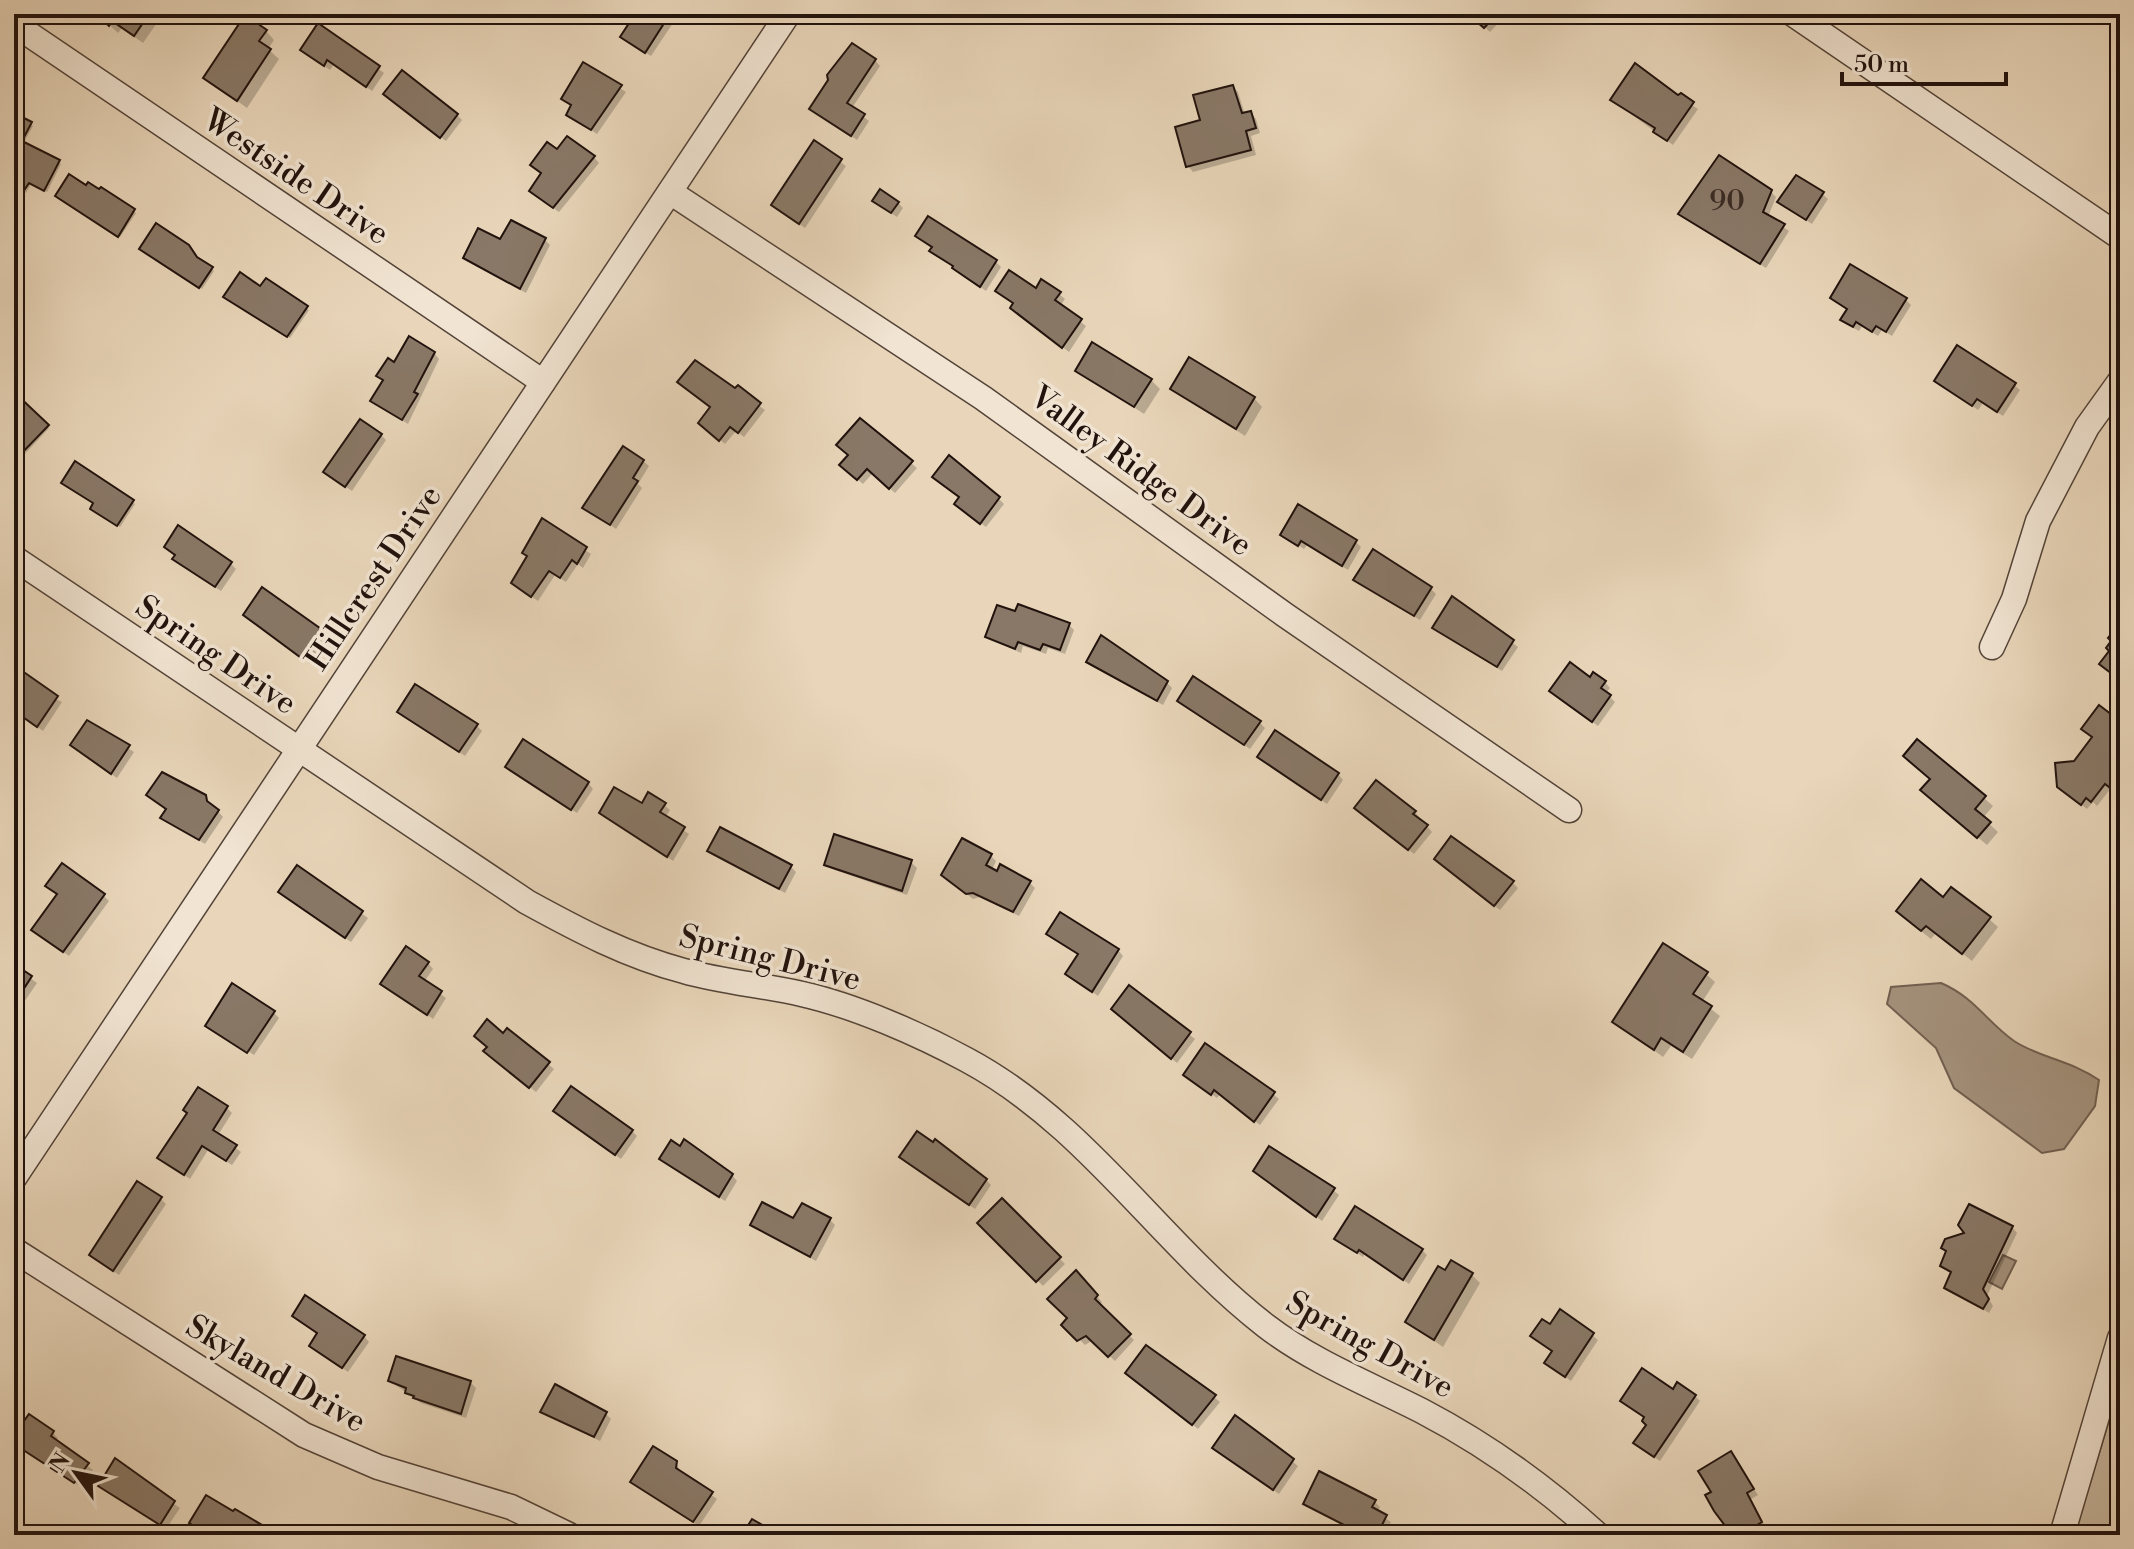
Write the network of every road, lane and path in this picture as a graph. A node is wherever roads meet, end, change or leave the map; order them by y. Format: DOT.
graph roads {
  1 [pos="788,14"];
  2 [pos="1793,14"];
  3 [pos="14,24"];
  4 [pos="670,192"];
  5 [pos="2120,237"];
  6 [pos="2120,381"];
  7 [pos="543,382"];
  8 [pos="14,558"];
  9 [pos="1992,647"];
  10 [pos="299,749"];
  11 [pos="1569,810"];
  12 [pos="14,1178"];
  13 [pos="14,1250"];
  14 [pos="2120,1338"];
  15 [pos="569,1535"];
  16 [pos="1598,1535"];
  17 [pos="2062,1535"];
  1 -- 4 [label="street, Hillcrest Drive"];
  2 -- 5 [label="street"];
  3 -- 7 [label="street, Westside Drive"];
  4 -- 7 [label="street, Hillcrest Drive"];
  4 -- 11 [label="street, Valley Ridge Drive"];
  6 -- 9 [label="street"];
  7 -- 10 [label="street, Hillcrest Drive"];
  8 -- 10 [label="street, Spring Drive"];
  10 -- 12 [label="street, Hillcrest Drive"];
  10 -- 16 [label="street, Spring Drive"];
  13 -- 15 [label="street, Skyland Drive"];
  14 -- 17 [label="street"];
}
